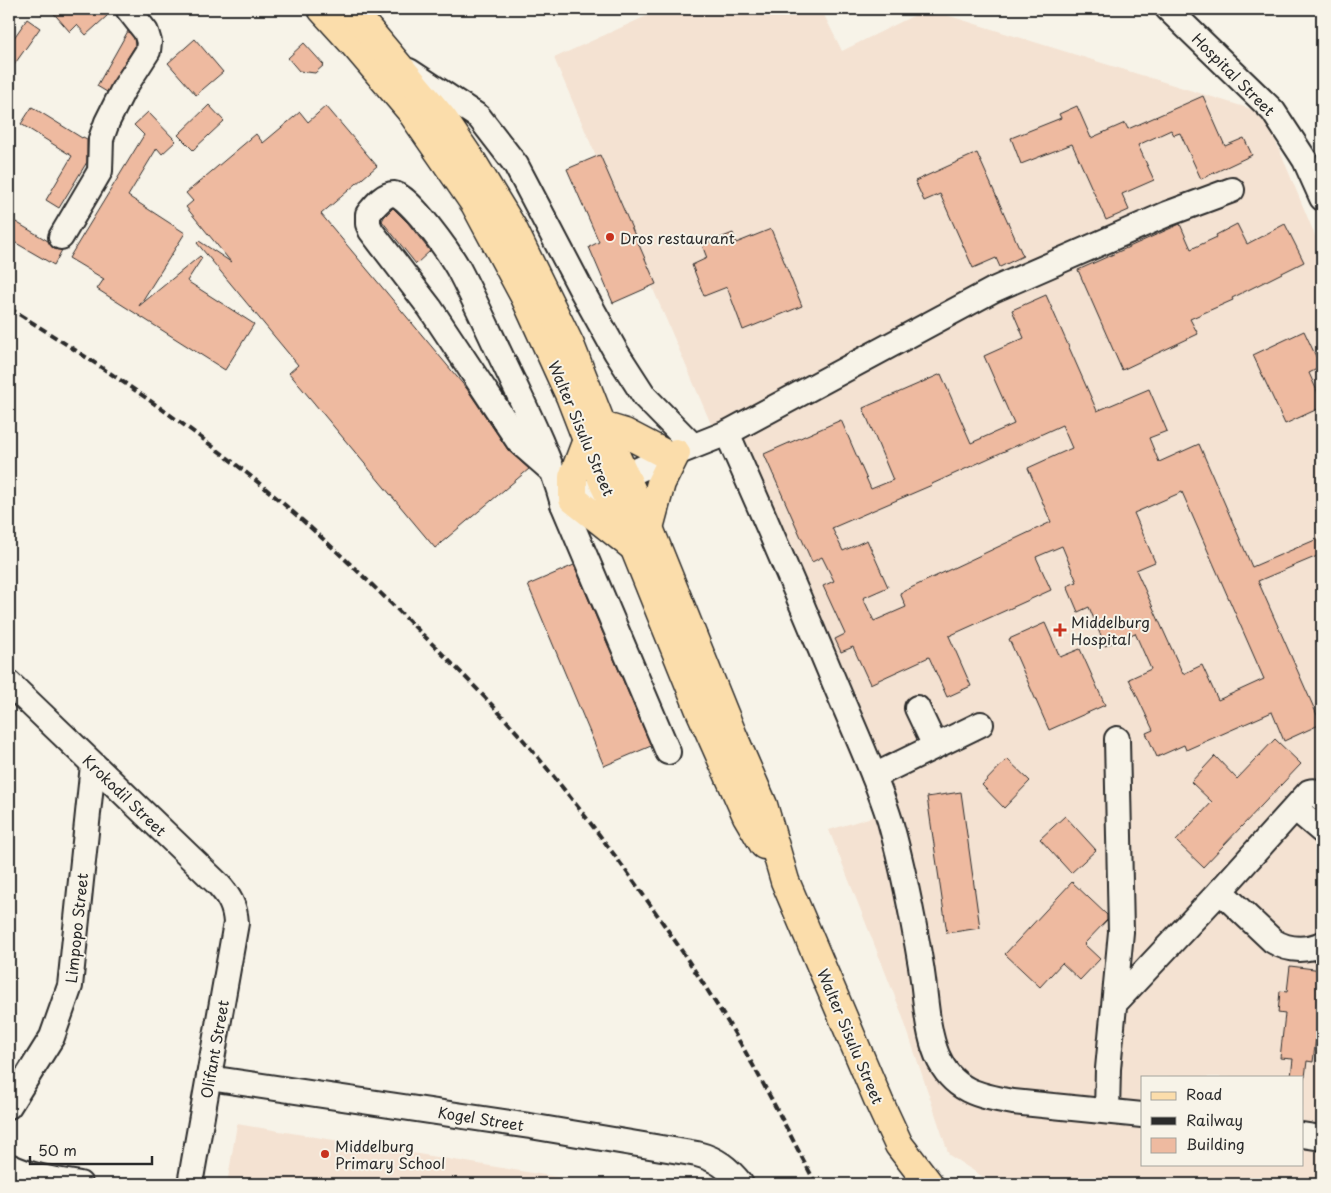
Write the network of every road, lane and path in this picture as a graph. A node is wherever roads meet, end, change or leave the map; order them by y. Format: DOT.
graph roads {
  1 [pos="128,9"];
  2 [pos="322,9"];
  3 [pos="351,9"];
  4 [pos="1168,9"];
  5 [pos="399,65"];
  6 [pos="1232,190"];
  7 [pos="1322,198"];
  8 [pos="61,237"];
  9 [pos="594,433"];
  10 [pos="727,433"];
  11 [pos="679,451"];
  12 [pos="551,470"];
  13 [pos="615,480"];
  14 [pos="568,502"];
  15 [pos="641,538"];
  16 [pos="9,683"];
  17 [pos="917,708"];
  18 [pos="981,724"];
  19 [pos="1117,739"];
  20 [pos="935,746"];
  21 [pos="668,752"];
  22 [pos="93,765"];
  23 [pos="874,776"];
  24 [pos="1322,799"];
  25 [pos="1296,808"];
  26 [pos="1322,831"];
  27 [pos="1220,891"];
  28 [pos="235,913"];
  29 [pos="1322,944"];
  30 [pos="1115,1003"];
  31 [pos="209,1078"];
  32 [pos="9,1106"];
  33 [pos="1107,1111"];
  34 [pos="1141,1115"];
  35 [pos="1304,1135"];
  36 [pos="1322,1138"];
  37 [pos="9,1166"];
  38 [pos="80,1184"];
  39 [pos="190,1184"];
  40 [pos="741,1184"];
  41 [pos="929,1184"];
  1 -- 8 [label="street"];
  2 -- 9 [label="main road, Walter Sisulu Street"];
  3 -- 5 [label="main road, Walter Sisulu Street"];
  4 -- 7 [label="street, Hospital Street"];
  5 -- 9 [label="main road, Walter Sisulu Street"];
  5 -- 11 [label="street"];
  6 -- 10 [label="street"];
  9 -- 11 [label="main road"];
  9 -- 13 [label="main road, Walter Sisulu Street"];
  9 -- 14 [label="main road"];
  10 -- 11 [label="street"];
  10 -- 23 [label="street"];
  11 -- 13 [label="street"];
  11 -- 15 [label="main road"];
  12 -- 12 [label="street"];
  12 -- 14 [label="street"];
  13 -- 14 [label="street"];
  13 -- 15 [label="main road, Walter Sisulu Street"];
  14 -- 15 [label="main road"];
  14 -- 21 [label="street"];
  15 -- 41 [label="main road, Walter Sisulu Street"];
  16 -- 22 [label="street, Krokodil Street"];
  17 -- 20 [label="street"];
  18 -- 20 [label="street"];
  19 -- 30 [label="street"];
  20 -- 23 [label="street"];
  22 -- 28 [label="street, Krokodil Street"];
  22 -- 32 [label="street, Limpopo Street"];
  23 -- 33 [label="street"];
  24 -- 25 [label="street"];
  25 -- 26 [label="street"];
  25 -- 27 [label="street"];
  27 -- 29 [label="street"];
  27 -- 30 [label="street"];
  28 -- 31 [label="street, Olifant Street"];
  30 -- 33 [label="street"];
  31 -- 39 [label="street, Olifant Street"];
  31 -- 40 [label="street, Kogel Street"];
  33 -- 34 [label="street"];
  35 -- 36 [label="street"];
  37 -- 38 [label="street"];
}
